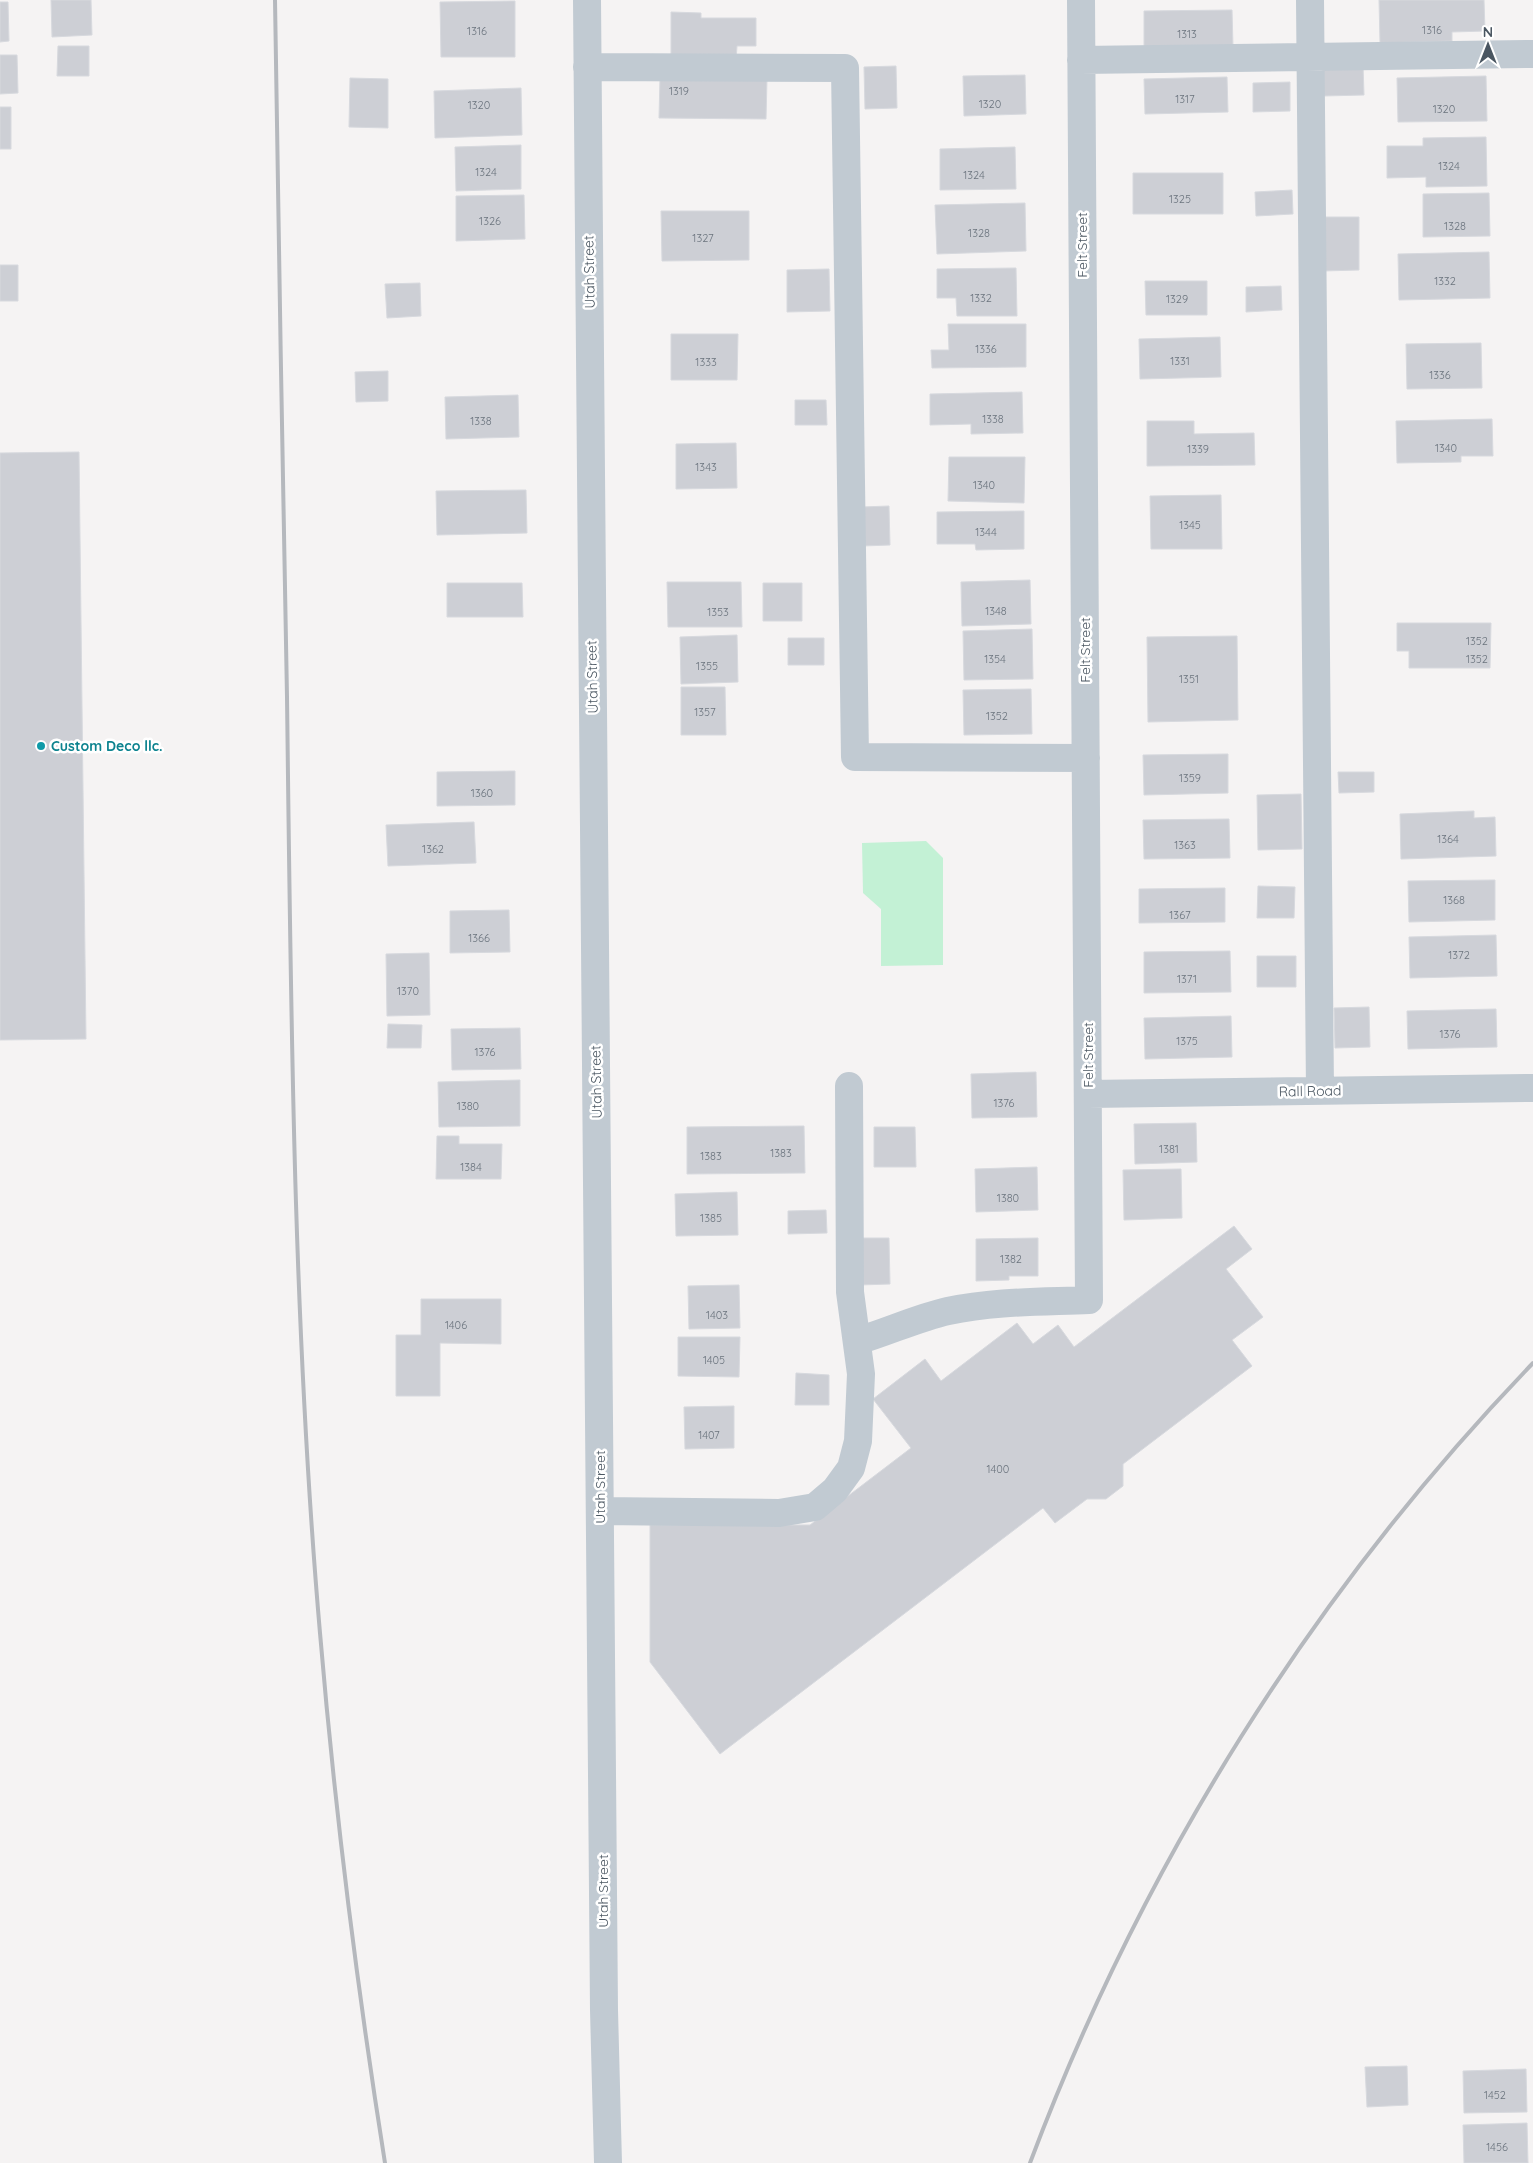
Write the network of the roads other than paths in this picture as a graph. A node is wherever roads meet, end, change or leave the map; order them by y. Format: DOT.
graph roads {
  1 [pos="586,0"];
  2 [pos="1081,0"];
  3 [pos="1310,0"];
  4 [pos="1533,54"];
  5 [pos="1311,57"];
  6 [pos="1081,60"];
  7 [pos="587,67"];
  8 [pos="1086,758"];
  9 [pos="849,1086"];
  10 [pos="1533,1088"];
  11 [pos="1320,1091"];
  12 [pos="1088,1094"];
  13 [pos="857,1341"];
  14 [pos="600,1511"];
  15 [pos="608,2163"];
  1 -- 7 [label="street, Utah Street"];
  2 -- 6 [label="street, Felt Street"];
  3 -- 5 [label="street"];
  4 -- 5 [label="street"];
  5 -- 6 [label="street"];
  5 -- 11 [label="street"];
  6 -- 8 [label="street, Felt Street"];
  7 -- 8 [label="street"];
  7 -- 14 [label="street, Utah Street"];
  8 -- 12 [label="street, Felt Street"];
  9 -- 13 [label="street"];
  10 -- 11 [label="street, Rall Road"];
  11 -- 12 [label="street, Rall Road"];
  12 -- 13 [label="street, Felt Street"];
  13 -- 14 [label="street"];
  14 -- 15 [label="street, Utah Street"];
}
